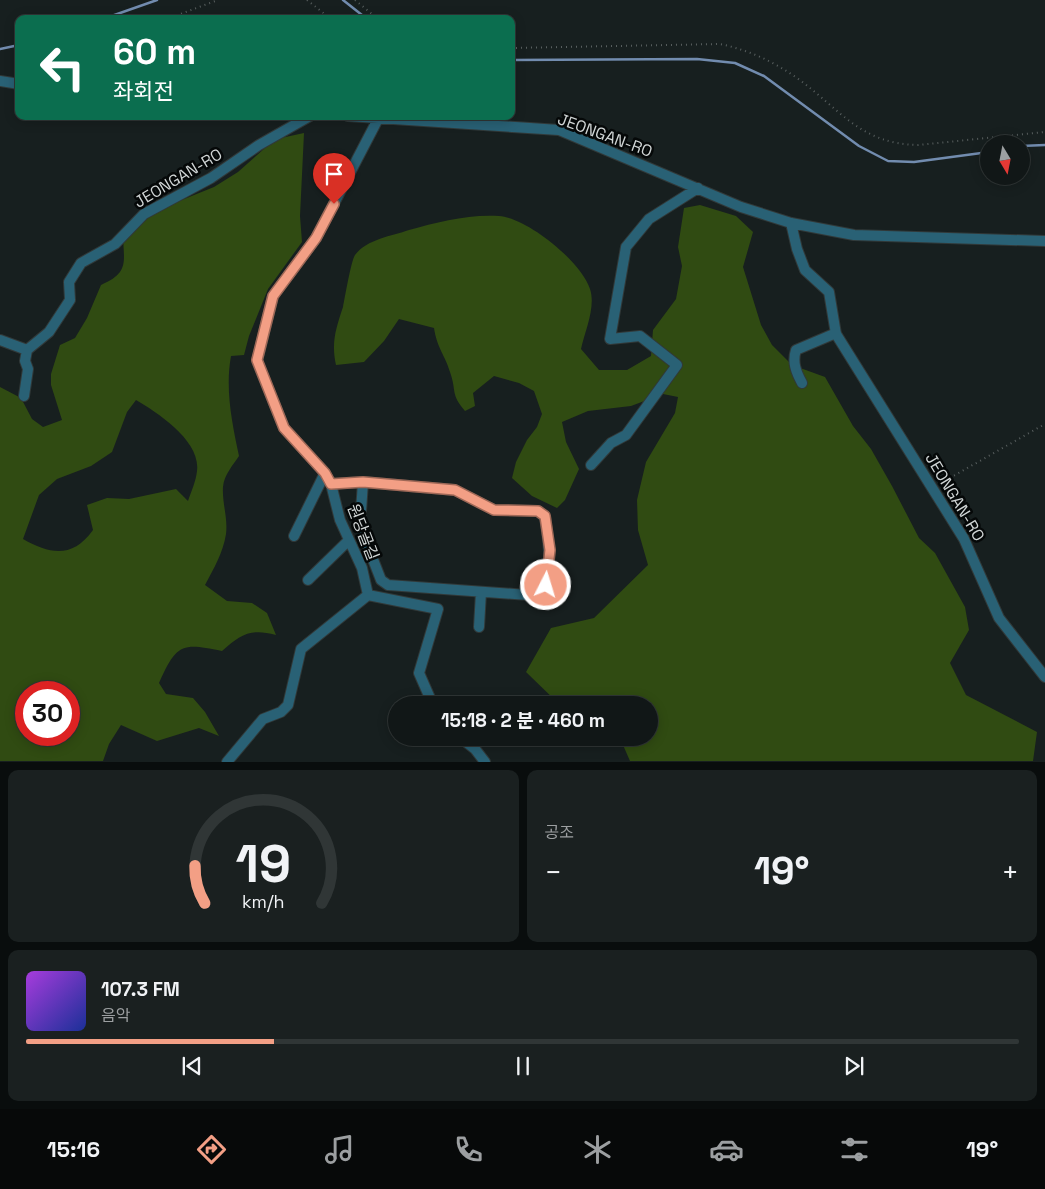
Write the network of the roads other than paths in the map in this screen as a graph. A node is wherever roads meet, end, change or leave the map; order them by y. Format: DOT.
graph roads {
  1 [pos="0,81"];
  2 [pos="15,83"];
  3 [pos="303,120"];
  4 [pos="377,120"];
  5 [pos="399,120"];
  6 [pos="698,188"];
  7 [pos="791,223"];
  8 [pos="1045,241"];
  9 [pos="836,333"];
  10 [pos="0,340"];
  11 [pos="27,350"];
  12 [pos="802,383"];
  13 [pos="24,396"];
  14 [pos="591,465"];
  15 [pos="325,473"];
  16 [pos="363,482"];
  17 [pos="331,484"];
  18 [pos="294,536"];
  19 [pos="349,540"];
  20 [pos="308,580"];
  21 [pos="481,592"];
  22 [pos="368,595"];
  23 [pos="480,627"];
  24 [pos="1045,677"];
  25 [pos="429,696"];
  26 [pos="471,746"];
  27 [pos="227,762"];
  28 [pos="485,762"];
  1 -- 2 [label="street"];
  3 -- 11 [label="street, JEONGAN-RO"];
  4 -- 15 [label="street, 원당골길"];
  5 -- 6 [label="street, JEONGAN-RO"];
  6 -- 7 [label="street, JEONGAN-RO"];
  6 -- 14 [label="street"];
  7 -- 8 [label="street, JEONGAN-RO"];
  7 -- 9 [label="street, JEONGAN-RO"];
  9 -- 12 [label="street"];
  9 -- 24 [label="street, JEONGAN-RO"];
  10 -- 11 [label="street"];
  11 -- 13 [label="street"];
  15 -- 17 [label="street, 원당골길"];
  15 -- 18 [label="street"];
  16 -- 17 [label="street"];
  16 -- 21 [label="street"];
  16 -- 21 [label="street"];
  17 -- 19 [label="street, 원당골길"];
  19 -- 20 [label="street"];
  19 -- 22 [label="street, 원당골길"];
  21 -- 23 [label="street"];
  22 -- 25 [label="street"];
  22 -- 27 [label="street"];
  26 -- 28 [label="street"];
}
